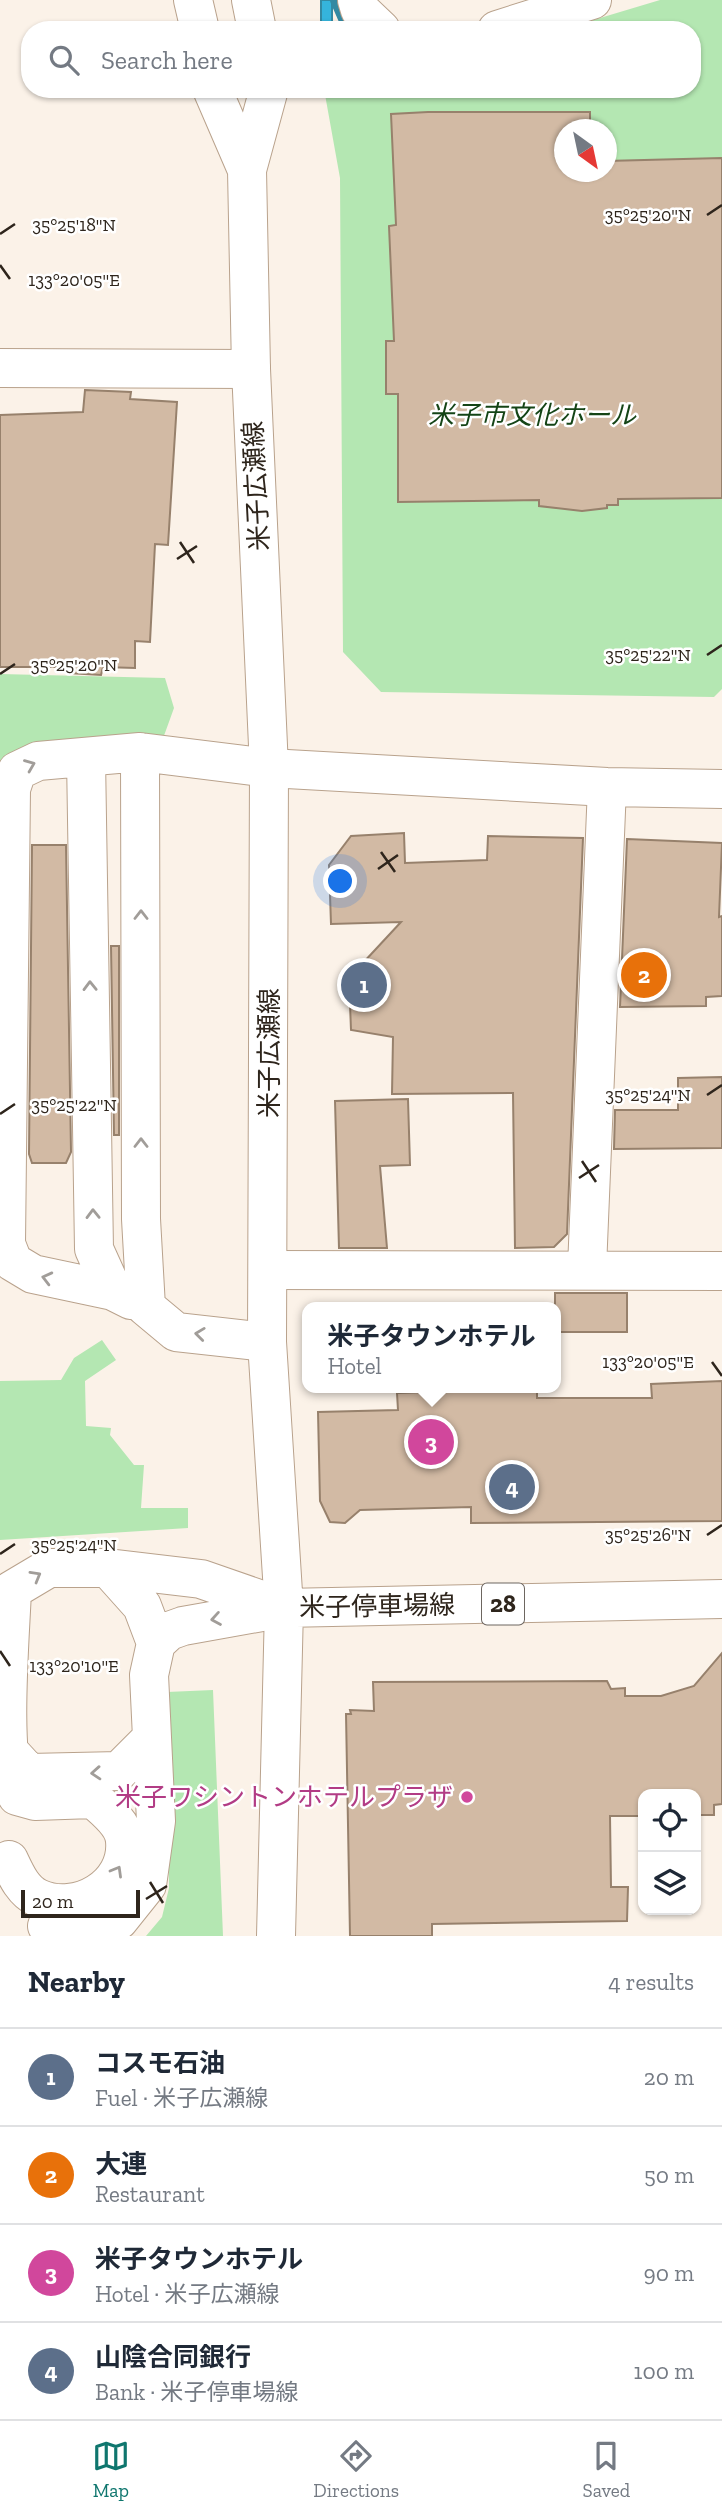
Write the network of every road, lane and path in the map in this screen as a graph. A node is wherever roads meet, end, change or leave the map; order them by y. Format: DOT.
graph roads {
  1 [pos="193,0"];
  2 [pos="251,0"];
  3 [pos="357,0"];
  4 [pos="592,0"];
  5 [pos="198,21"];
  6 [pos="255,21"];
  7 [pos="372,21"];
  8 [pos="526,21"];
  9 [pos="216,98"];
  10 [pos="267,98"];
  11 [pos="247,170"];
  12 [pos="0,368"];
  13 [pos="251,369"];
  14 [pos="140,752"];
  15 [pos="86,758"];
  16 [pos="269,768"];
  17 [pos="607,787"];
  18 [pos="722,789"];
  19 [pos="587,1268"];
  20 [pos="269,1270"];
  21 [pos="722,1270"];
  22 [pos="129,1299"];
  23 [pos="267,1342"];
  24 [pos="108,1568"];
  25 [pos="722,1599"];
  26 [pos="284,1608"];
  27 [pos="156,1643"];
  28 [pos="151,1739"];
  29 [pos="5,1747"];
  30 [pos="9,1860"];
  31 [pos="47,1926"];
  32 [pos="276,1936"];
  1 -- 5 [label="main road"];
  2 -- 6 [label="main road"];
  3 -- 7 [label="main road"];
  4 -- 8 [label="main road"];
  9 -- 11 [label="main road, 米子広瀬線"];
  10 -- 11 [label="main road, 米子広瀬線"];
  11 -- 13 [label="main road, 米子広瀬線"];
  12 -- 13 [label="main road"];
  13 -- 16 [label="main road, 米子広瀬線"];
  14 -- 15 [label="main road"];
  14 -- 16 [label="main road"];
  22 -- 14 [label="main road, one-way"];
  22 -- 15 [label="main road, one-way"];
  22 -- 15 [label="main road, one-way"];
  16 -- 17 [label="main road"];
  16 -- 20 [label="main road, 米子広瀬線"];
  17 -- 18 [label="main road"];
  17 -- 19 [label="main road"];
  19 -- 20 [label="main road"];
  19 -- 21 [label="main road"];
  20 -- 23 [label="main road, 米子広瀬線"];
  23 -- 22 [label="main road, one-way"];
  23 -- 26 [label="main road, 米子広瀬線"];
  24 -- 26 [label="main road"];
  24 -- 27 [label="main road"];
  29 -- 24 [label="main road, one-way"];
  25 -- 26 [label="main road, 米子停車場線 / 28"];
  26 -- 27 [label="main road, one-way"];
  26 -- 32 [label="main road, 米子広瀬線"];
  27 -- 28 [label="main road"];
  28 -- 29 [label="main road, one-way"];
  28 -- 31 [label="main road"];
  30 -- 29 [label="main road, one-way"];
}
